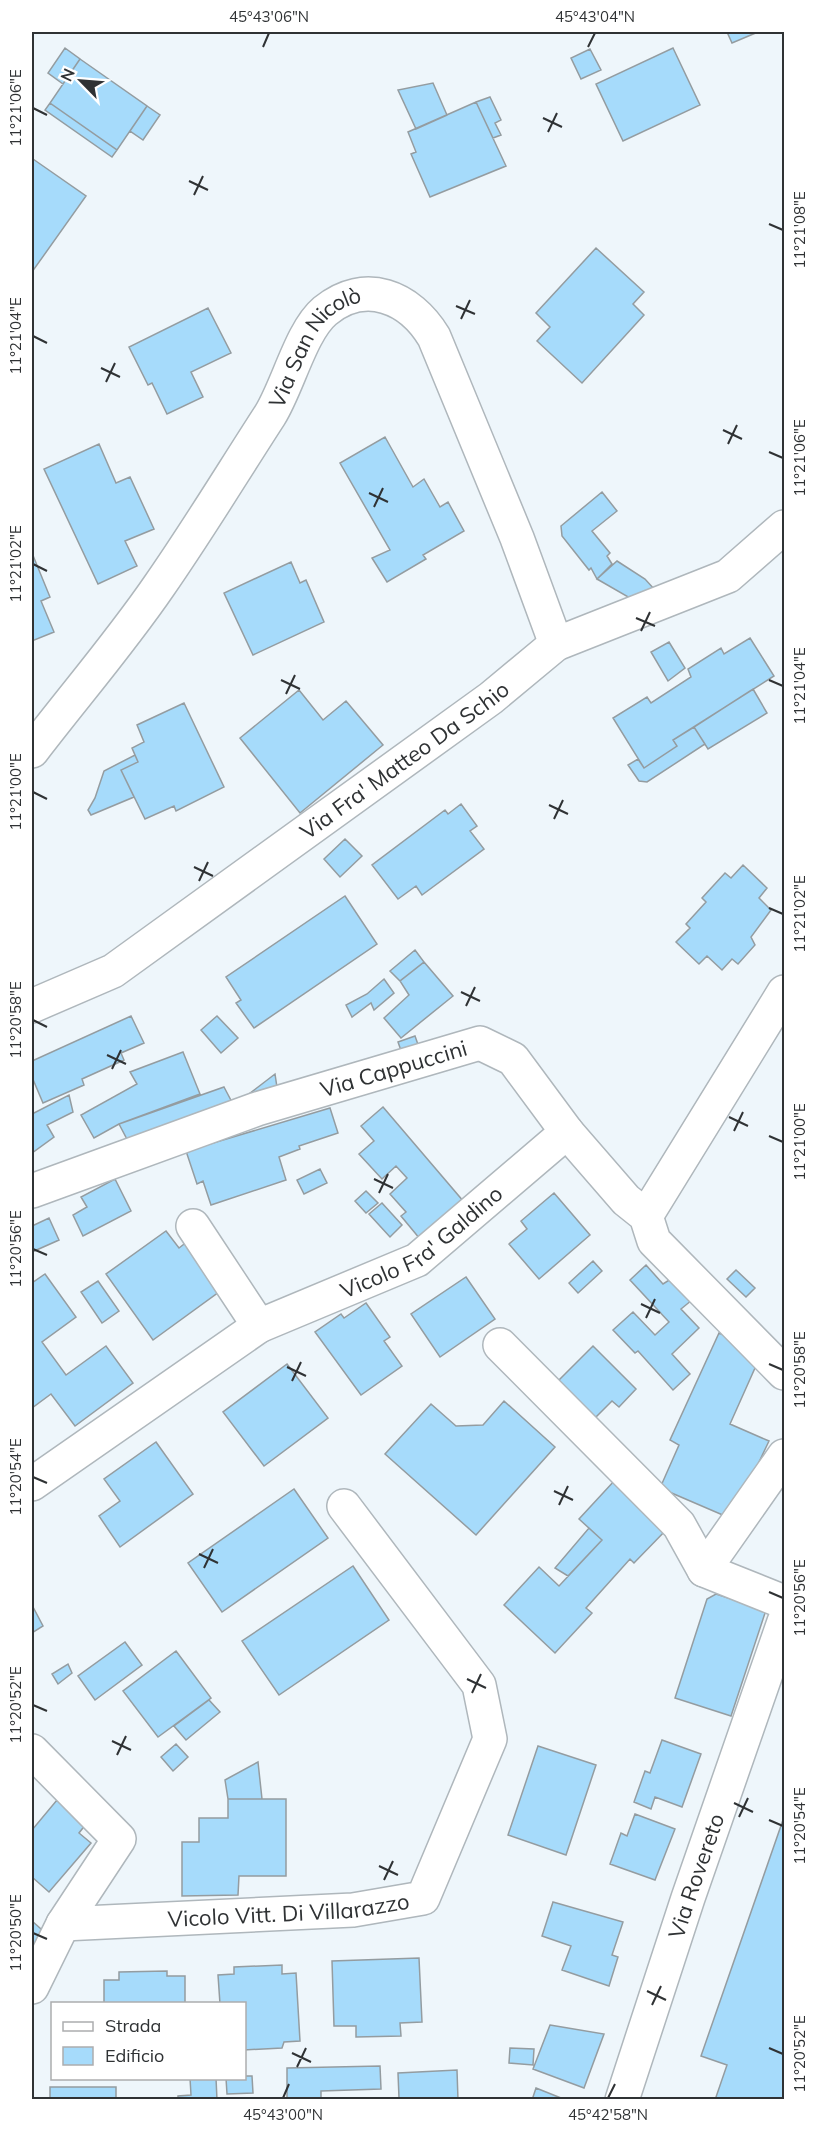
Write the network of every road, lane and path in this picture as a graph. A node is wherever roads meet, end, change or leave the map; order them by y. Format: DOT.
graph roads {
  1 [pos="784,526"];
  2 [pos="556,644"];
  3 [pos="32,751"];
  4 [pos="784,992"];
  5 [pos="32,1006"];
  6 [pos="567,1132"];
  7 [pos="32,1191"];
  8 [pos="646,1216"];
  9 [pos="193,1226"];
  10 [pos="259,1326"];
  11 [pos="500,1345"];
  12 [pos="781,1366"];
  13 [pos="784,1456"];
  14 [pos="32,1484"];
  15 [pos="344,1506"];
  16 [pos="705,1570"];
  17 [pos="784,1602"];
  18 [pos="784,1622"];
  19 [pos="32,1751"];
  20 [pos="63,1924"];
  21 [pos="32,1987"];
  22 [pos="622,2100"];
  1 -- 2 [label="street, Via Fra' Matteo Da Schio"];
  2 -- 3 [label="street, Via San Nicolò"];
  2 -- 5 [label="street, Via Fra' Matteo Da Schio"];
  4 -- 8 [label="street"];
  6 -- 7 [label="street, Via Cappuccini"];
  6 -- 8 [label="street, Via Cappuccini"];
  6 -- 10 [label="street, Vicolo Fra' Galdino"];
  8 -- 12 [label="street, Via Cappuccini"];
  9 -- 10 [label="street"];
  10 -- 14 [label="street, Vicolo Fra' Galdino"];
  11 -- 16 [label="street"];
  13 -- 16 [label="street"];
  15 -- 20 [label="street, Vicolo Vitt. Di Villarazzo"];
  16 -- 17 [label="street"];
  18 -- 22 [label="street, Via Rovereto"];
  19 -- 20 [label="street"];
  20 -- 21 [label="street"];
}
